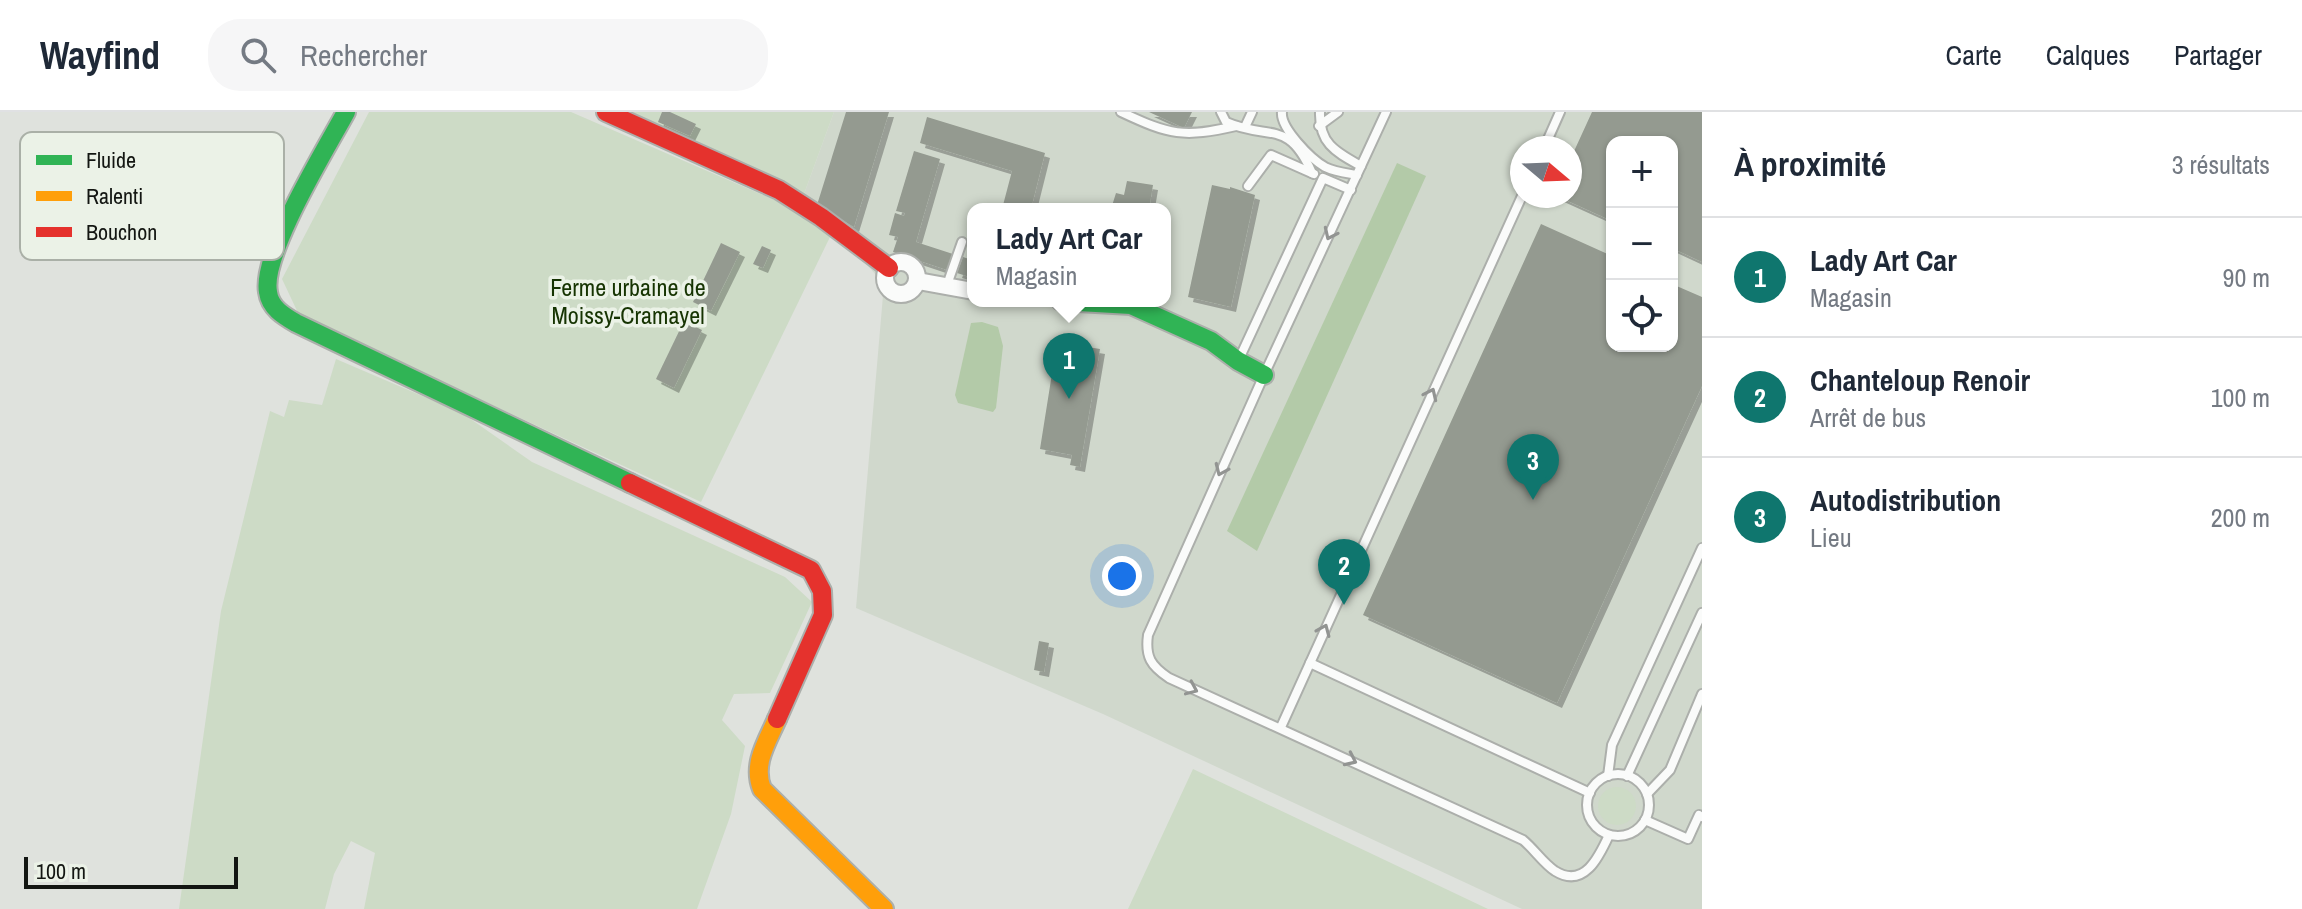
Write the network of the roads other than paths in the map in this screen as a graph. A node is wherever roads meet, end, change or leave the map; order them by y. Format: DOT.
graph roads {
  1 [pos="346,112"];
  2 [pos="606,112"];
  3 [pos="1121,112"];
  4 [pos="1221,112"];
  5 [pos="1252,112"];
  6 [pos="1282,112"];
  7 [pos="1320,112"];
  8 [pos="1338,112"];
  9 [pos="1386,112"];
  10 [pos="1560,112"];
  11 [pos="1319,126"];
  12 [pos="1240,127"];
  13 [pos="1549,136"];
  14 [pos="1361,166"];
  15 [pos="1312,173"];
  16 [pos="1357,175"];
  17 [pos="1323,178"];
  18 [pos="1248,186"];
  19 [pos="1351,190"];
  20 [pos="1517,208"];
  21 [pos="284,234"];
  22 [pos="962,242"];
  23 [pos="273,260"];
  24 [pos="889,268"];
  25 [pos="918,281"];
  26 [pos="947,285"];
  27 [pos="967,290"];
  28 [pos="1135,307"];
  29 [pos="1238,361"];
  30 [pos="1264,375"];
  31 [pos="1702,548"];
  32 [pos="1702,613"];
  33 [pos="1310,663"];
  34 [pos="1702,694"];
  35 [pos="1281,727"];
  36 [pos="1608,776"];
  37 [pos="1627,776"];
  38 [pos="1590,793"];
  39 [pos="1647,794"];
  40 [pos="1702,817"];
  41 [pos="1645,820"];
  42 [pos="1609,835"];
  43 [pos="884,909"];
  1 -- 21 [label="street"];
  2 -- 24 [label="street"];
  3 -- 12 [label="lane"];
  4 -- 12 [label="lane"];
  5 -- 12 [label="lane"];
  6 -- 16 [label="lane"];
  7 -- 11 [label="lane"];
  8 -- 11 [label="lane"];
  9 -- 14 [label="lane"];
  10 -- 13 [label="lane"];
  11 -- 14 [label="lane"];
  12 -- 15 [label="lane"];
  14 -- 16 [label="lane"];
  15 -- 17 [label="lane"];
  15 -- 18 [label="lane"];
  16 -- 19 [label="lane"];
  17 -- 19 [label="lane"];
  17 -- 29 [label="lane"];
  19 -- 30 [label="lane, one-way"];
  33 -- 20 [label="lane, one-way"];
  22 -- 26 [label="lane"];
  23 -- 43 [label="street"];
  24 -- 25 [label="street"];
  24 -- 25 [label="street"];
  25 -- 26 [label="street"];
  26 -- 27 [label="street"];
  28 -- 29 [label="street"];
  29 -- 30 [label="street"];
  30 -- 35 [label="lane, one-way"];
  31 -- 36 [label="lane"];
  32 -- 37 [label="lane"];
  33 -- 35 [label="lane"];
  33 -- 38 [label="lane"];
  34 -- 39 [label="lane"];
  35 -- 42 [label="lane, one-way"];
  36 -- 37 [label="lane"];
  36 -- 38 [label="lane"];
  37 -- 39 [label="lane"];
  38 -- 42 [label="lane"];
  39 -- 41 [label="lane"];
  40 -- 41 [label="lane"];
  41 -- 42 [label="lane"];
}
